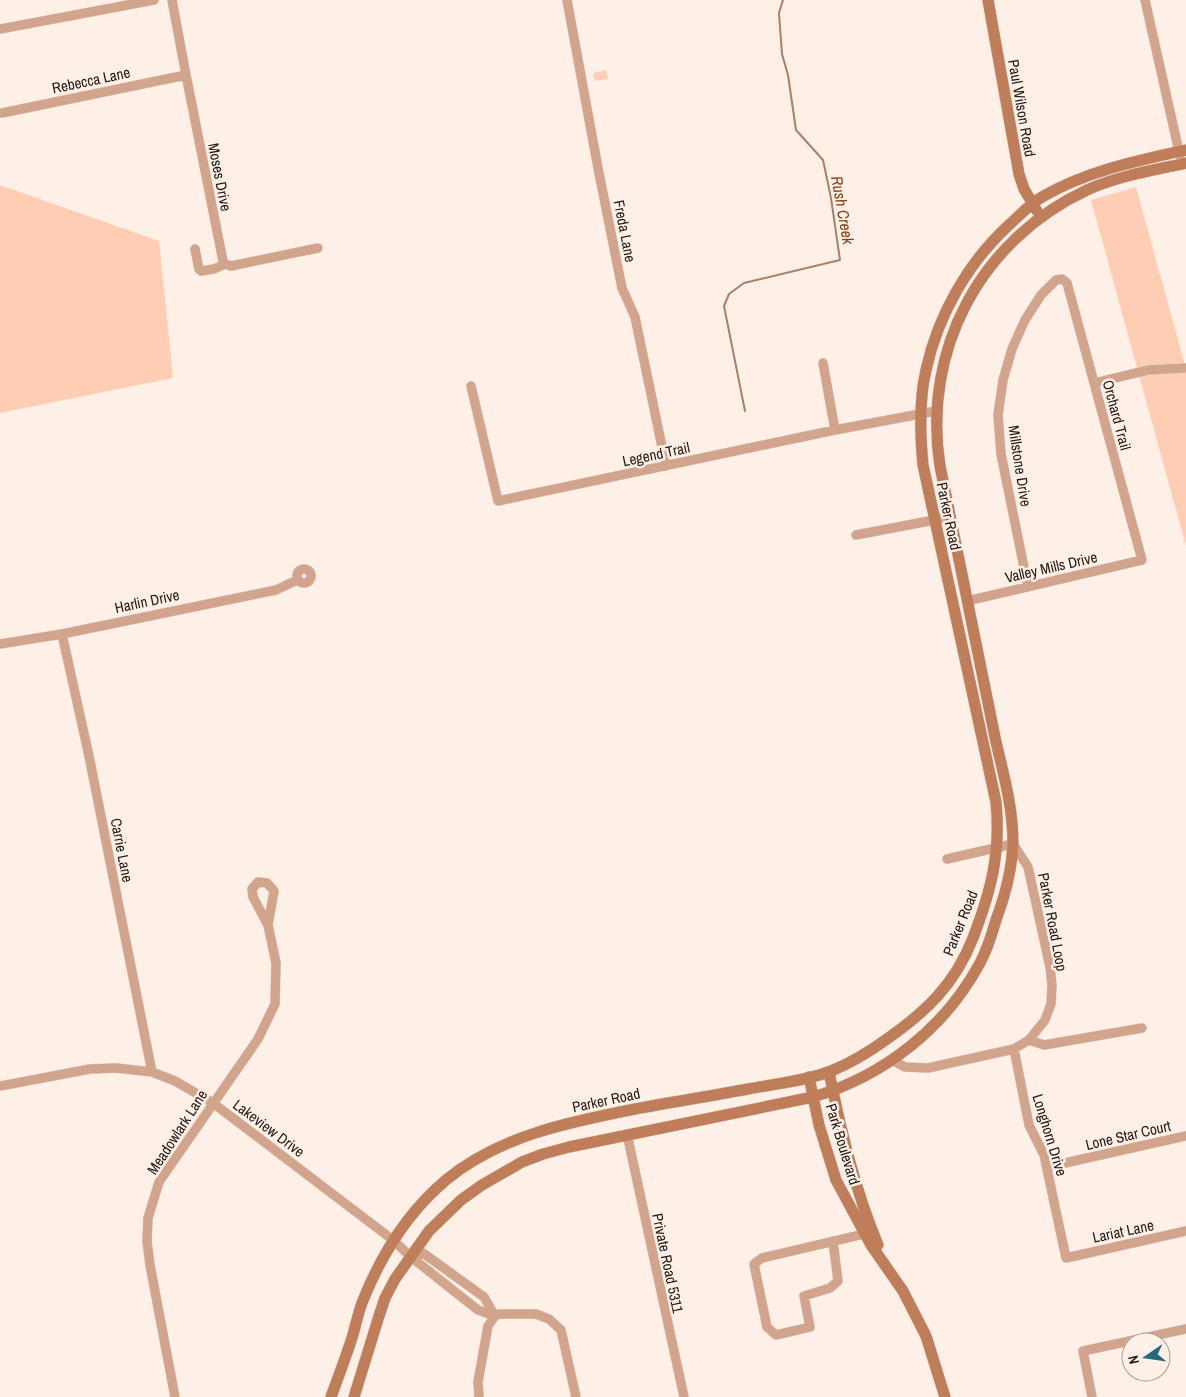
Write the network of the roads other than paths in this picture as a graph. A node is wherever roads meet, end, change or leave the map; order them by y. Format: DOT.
graph roads {
  1 [pos="154,0"];
  2 [pos="172,0"];
  3 [pos="567,0"];
  4 [pos="988,0"];
  5 [pos="1145,0"];
  6 [pos="0,29"];
  7 [pos="186,75"];
  8 [pos="2,113"];
  9 [pos="1182,151"];
  10 [pos="1184,163"];
  11 [pos="1032,204"];
  12 [pos="1041,216"];
  13 [pos="318,248"];
  14 [pos="195,250"];
  15 [pos="225,264"];
  16 [pos="1062,279"];
  17 [pos="823,363"];
  18 [pos="1186,368"];
  19 [pos="1094,383"];
  20 [pos="471,386"];
  21 [pos="936,411"];
  22 [pos="921,414"];
  23 [pos="835,430"];
  24 [pos="666,466"];
  25 [pos="950,517"];
  26 [pos="934,520"];
  27 [pos="856,535"];
  28 [pos="1142,560"];
  29 [pos="297,580"];
  30 [pos="1028,587"];
  31 [pos="967,601"];
  32 [pos="62,634"];
  33 [pos="0,644"];
  34 [pos="1013,844"];
  35 [pos="997,848"];
  36 [pos="947,859"];
  37 [pos="268,925"];
  38 [pos="1142,1028"];
  39 [pos="1029,1040"];
  40 [pos="1014,1049"];
  41 [pos="892,1060"];
  42 [pos="152,1072"];
  43 [pos="829,1072"];
  44 [pos="809,1077"];
  45 [pos="0,1086"];
  46 [pos="833,1091"];
  47 [pos="813,1097"];
  48 [pos="213,1103"];
  49 [pos="627,1134"];
  50 [pos="1186,1136"];
  51 [pos="1047,1167"];
  52 [pos="1186,1231"];
  53 [pos="864,1234"];
  54 [pos="393,1240"];
  55 [pos="833,1242"];
  56 [pos="411,1257"];
  57 [pos="1066,1258"];
  58 [pos="887,1268"];
  59 [pos="495,1316"];
  60 [pos="1186,1329"];
  61 [pos="175,1397"];
  62 [pos="331,1397"];
  63 [pos="354,1397"];
  64 [pos="479,1397"];
  65 [pos="576,1397"];
  66 [pos="684,1397"];
  67 [pos="945,1397"];
  68 [pos="1092,1397"];
  1 -- 6 [label="street"];
  2 -- 7 [label="street, Moses Drive"];
  3 -- 24 [label="street, Freda Lane"];
  4 -- 11 [label="main road, Paul Wilson Road"];
  5 -- 9 [label="street"];
  7 -- 8 [label="street, Rebecca Lane"];
  7 -- 15 [label="street, Moses Drive"];
  9 -- 10 [label="street"];
  9 -- 11 [label="main road, Parker Road"];
  10 -- 12 [label="main road, Parker Road"];
  11 -- 12 [label="main road, Paul Wilson Road"];
  11 -- 22 [label="main road, Parker Road"];
  12 -- 21 [label="main road, Parker Road"];
  13 -- 15 [label="street"];
  14 -- 15 [label="street"];
  16 -- 19 [label="street, Orchard Trail"];
  16 -- 30 [label="street, Millstone Drive"];
  17 -- 23 [label="street"];
  18 -- 19 [label="street"];
  19 -- 28 [label="street, Orchard Trail"];
  20 -- 24 [label="street, Legend Trail"];
  21 -- 22 [label="street, Legend Trail"];
  21 -- 25 [label="main road, Parker Road"];
  22 -- 23 [label="street, Legend Trail"];
  22 -- 26 [label="main road, Parker Road"];
  23 -- 24 [label="street, Legend Trail"];
  25 -- 26 [label="street"];
  25 -- 31 [label="main road, Parker Road"];
  26 -- 27 [label="street"];
  26 -- 35 [label="main road, Parker Road"];
  28 -- 30 [label="street, Valley Mills Drive"];
  29 -- 32 [label="street, Harlin Drive"];
  30 -- 31 [label="street, Valley Mills Drive"];
  31 -- 34 [label="main road, Parker Road"];
  32 -- 33 [label="street, Harlin Drive"];
  32 -- 42 [label="street, Carrie Lane"];
  34 -- 35 [label="street"];
  34 -- 39 [label="street, Parker Road Loop"];
  34 -- 41 [label="main road, Parker Road"];
  35 -- 36 [label="street"];
  35 -- 43 [label="main road, Parker Road"];
  37 -- 48 [label="street, Meadowlark Lane"];
  38 -- 39 [label="street"];
  39 -- 40 [label="street, Parker Road Loop"];
  40 -- 41 [label="street, Parker Road Loop"];
  40 -- 51 [label="street, Longhorn Drive"];
  41 -- 46 [label="main road, Parker Road"];
  42 -- 45 [label="street, Lakeview Drive"];
  42 -- 48 [label="street, Lakeview Drive"];
  43 -- 44 [label="main road, Parker Road"];
  43 -- 46 [label="main road, Park Boulevard"];
  44 -- 47 [label="main road, Park Boulevard"];
  44 -- 54 [label="main road, Parker Road"];
  46 -- 47 [label="main road, Parker Road"];
  46 -- 58 [label="main road, Park Boulevard"];
  47 -- 49 [label="main road, Parker Road"];
  47 -- 53 [label="main road, Park Boulevard"];
  48 -- 54 [label="street, Lakeview Drive"];
  48 -- 61 [label="street, Meadowlark Lane"];
  49 -- 56 [label="main road, Parker Road"];
  49 -- 66 [label="street, Private Road 5311"];
  50 -- 51 [label="street, Lone Star Court"];
  51 -- 57 [label="street, Longhorn Drive"];
  52 -- 57 [label="street, Lariat Lane"];
  53 -- 55 [label="street"];
  53 -- 58 [label="main road, Park Boulevard"];
  54 -- 56 [label="street, Lakeview Drive"];
  54 -- 62 [label="main road, Parker Road"];
  55 -- 55 [label="street"];
  56 -- 59 [label="street, Lakeview Drive"];
  56 -- 59 [label="street"];
  56 -- 63 [label="main road, Parker Road"];
  58 -- 67 [label="main road, Park Boulevard"];
  59 -- 64 [label="street"];
  59 -- 65 [label="street"];
  60 -- 68 [label="street"];
}
